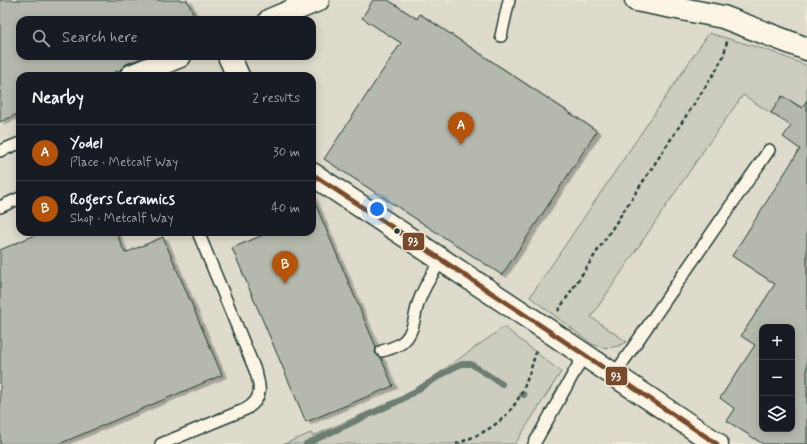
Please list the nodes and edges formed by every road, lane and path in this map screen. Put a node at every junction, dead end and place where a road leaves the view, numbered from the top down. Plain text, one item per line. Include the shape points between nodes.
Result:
1 (318, 0) edge
2 (509, 0) edge
3 (636, 0) edge
4 (725, 8) edge
5 (280, 16) edge
6 (501, 36) dead end
7 (807, 49) edge
8 (170, 60) edge
9 (231, 60) edge
10 (141, 72) edge
11 (236, 72) edge
12 (16, 145) edge
13 (769, 150) dead end
14 (0, 152) edge
15 (316, 177) edge
16 (16, 200) edge
17 (0, 206) edge
18 (200, 236) edge
19 (441, 260) junction
20 (546, 329) junction
21 (382, 351) dead end
22 (584, 355) junction
23 (614, 375) junction
24 (161, 444) edge
25 (456, 444) edge
26 (534, 444) edge
27 (716, 444) edge

1 - 5 street
2 - 6 lane
3 - 4 street
4 - 7 street
4 - 20 path via 727,47 715,72
8 - 10 street
9 - 11 street
12 - 14 lane
13 - 23 lane
15 - 19 street
16 - 17 lane
18 - 24 lane via 255,370 260,392 254,404 246,409
19 - 20 street
19 - 21 lane via 419,300 409,335 398,345
20 - 22 street
20 - 25 path via 537,346 524,388 511,410 487,430
22 - 23 street
22 - 26 lane
23 - 27 street

